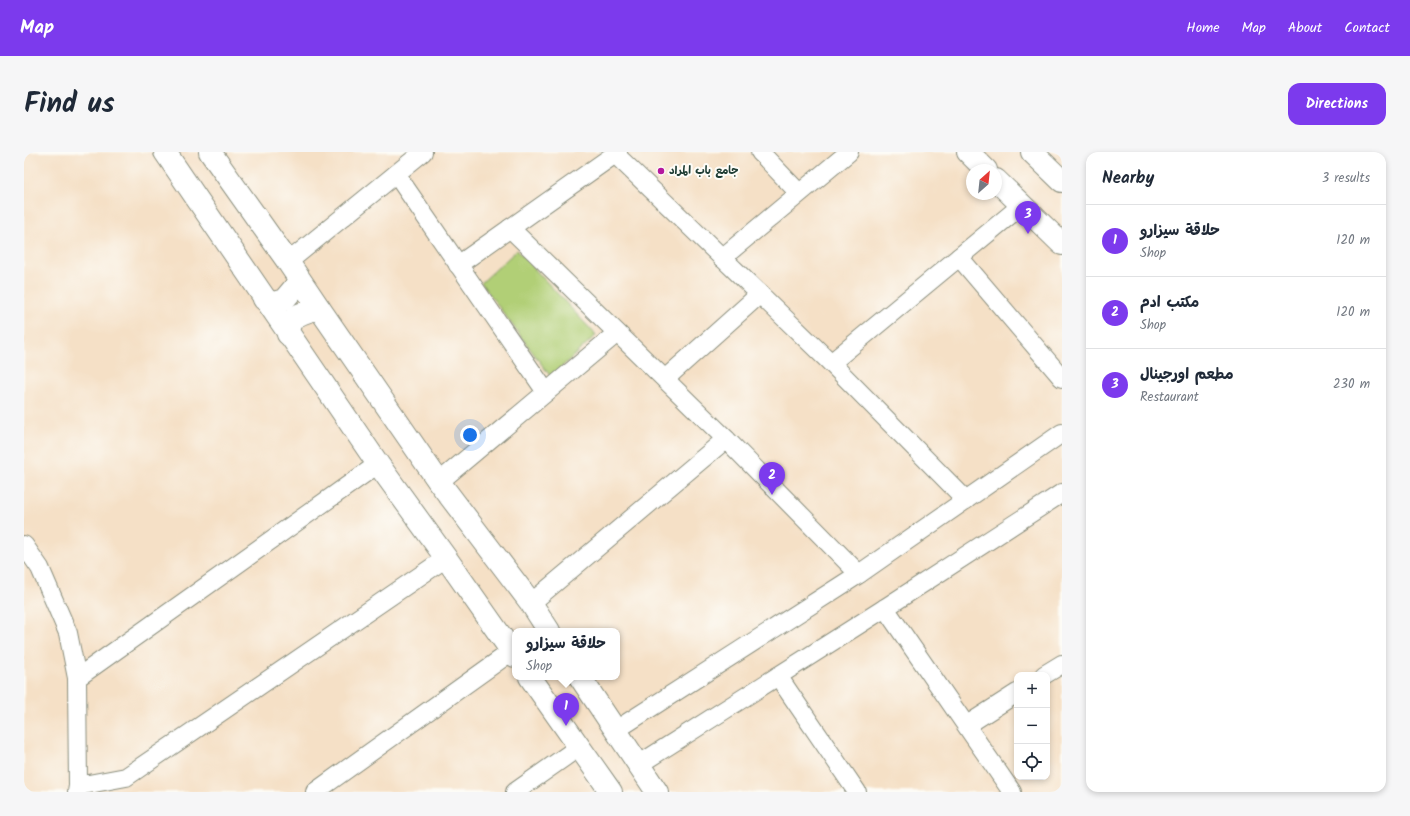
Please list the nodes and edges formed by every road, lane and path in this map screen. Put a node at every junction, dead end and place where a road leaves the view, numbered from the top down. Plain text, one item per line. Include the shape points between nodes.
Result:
1 (165, 152) edge
2 (210, 152) edge
3 (423, 152) edge
4 (760, 152) edge
5 (849, 152) edge
6 (968, 152) edge
7 (1032, 152) edge
8 (616, 153) edge
9 (980, 164) edge
10 (396, 174) junction
11 (1062, 181) edge
12 (1002, 186) edge
13 (799, 192) junction
14 (1022, 205) junction
15 (510, 228) junction
16 (1062, 244) edge
17 (959, 257) junction
18 (722, 258) junction
19 (288, 262) junction
20 (458, 265) junction
21 (300, 281) junction
22 (760, 294) junction
23 (264, 299) junction
24 (319, 308) junction
25 (617, 332) junction
26 (288, 334) junction
27 (831, 363) junction
28 (1062, 378) edge
29 (665, 379) junction
30 (546, 392) junction
31 (1062, 433) edge
32 (726, 439) junction
33 (378, 464) junction
34 (439, 482) junction
35 (1062, 493) edge
36 (966, 500) junction
37 (24, 545) edge
38 (446, 558) junction
39 (858, 574) junction
40 (531, 603) junction
41 (885, 608) junction
42 (547, 628) edge
43 (512, 652) edge
44 (512, 654) edge
45 (1062, 664) edge
46 (1049, 672) edge
47 (778, 676) junction
48 (77, 678) junction
49 (532, 680) edge
50 (582, 680) edge
51 (1014, 695) edge
52 (966, 725) junction
53 (616, 730) junction
54 (579, 747) junction
55 (638, 765) junction
56 (78, 789) edge
57 (315, 792) edge
58 (515, 792) edge
59 (611, 792) edge
60 (657, 792) edge
61 (857, 792) edge
62 (1012, 792) edge

1 - 23 street
2 - 19 street
3 - 10 street
4 - 13 street
5 - 13 street
6 - 9 street
7 - 11 street
8 - 15 street
8 - 18 street
10 - 19 street
10 - 20 street
12 - 14 street
13 - 18 street
14 - 16 street
14 - 17 street
15 - 20 street
15 - 25 street
17 - 27 street
17 - 28 street
18 - 22 street
19 - 21 street
20 - 30 street
21 - 23 street via 280,302 273,303
21 - 24 street
22 - 27 street
22 - 29 street
23 - 26 street
24 - 26 street via 294,318 288,326
24 - 34 street
25 - 29 street
25 - 30 street
26 - 33 street
27 - 36 street
29 - 32 street
30 - 34 street
31 - 36 street
32 - 39 street
32 - 40 street
33 - 38 street
33 - 48 street
34 - 40 street
35 - 41 street
36 - 39 street
37 - 48 street via 40,568 68,633
38 - 43 street
38 - 56 street via 126,778
39 - 53 street
40 - 42 street
41 - 47 street
41 - 52 street
44 - 57 street
45 - 46 street
47 - 55 street
47 - 61 street
48 - 56 street
49 - 54 street
50 - 53 street
51 - 52 street
52 - 62 street
53 - 55 street
54 - 58 street
54 - 59 street
55 - 60 street

